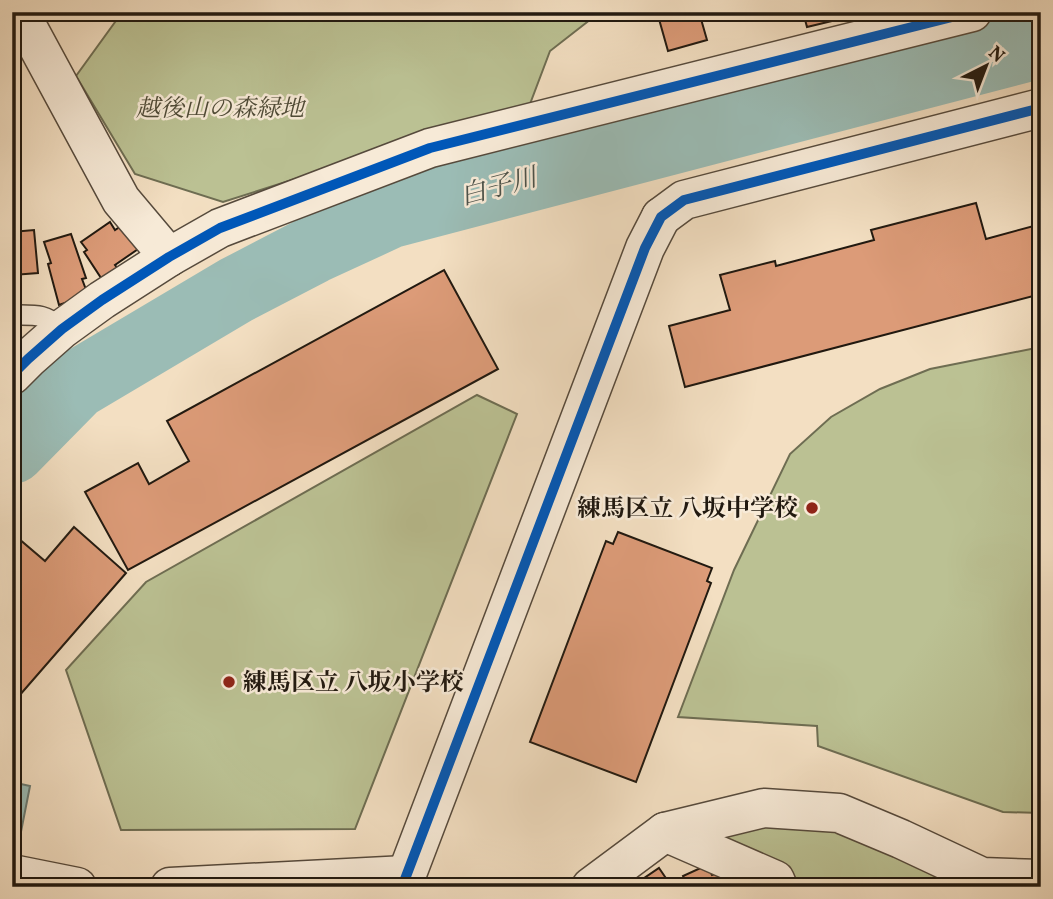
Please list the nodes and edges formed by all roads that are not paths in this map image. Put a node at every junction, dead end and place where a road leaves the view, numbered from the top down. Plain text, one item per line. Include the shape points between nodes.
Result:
1 (24, 12) edge
2 (972, 12) edge
3 (1041, 108) edge
4 (169, 257) junction
5 (12, 316) edge
6 (62, 329) junction
7 (12, 375) edge
8 (665, 832) junction
9 (12, 874) edge
10 (1041, 879) edge
11 (404, 881) edge
12 (77, 887) edge
13 (170, 887) edge
14 (591, 887) edge
15 (778, 887) edge

1 - 4 street via 28,28 121,200
2 - 4 street via 430,148 220,228
3 - 11 street via 684,200 661,217 645,248
4 - 6 street
5 - 6 lane via 39,315
6 - 7 street
8 - 10 street via 764,808 839,813 982,877
8 - 14 street
8 - 15 street via 775,880
9 - 12 street
11 - 13 street

